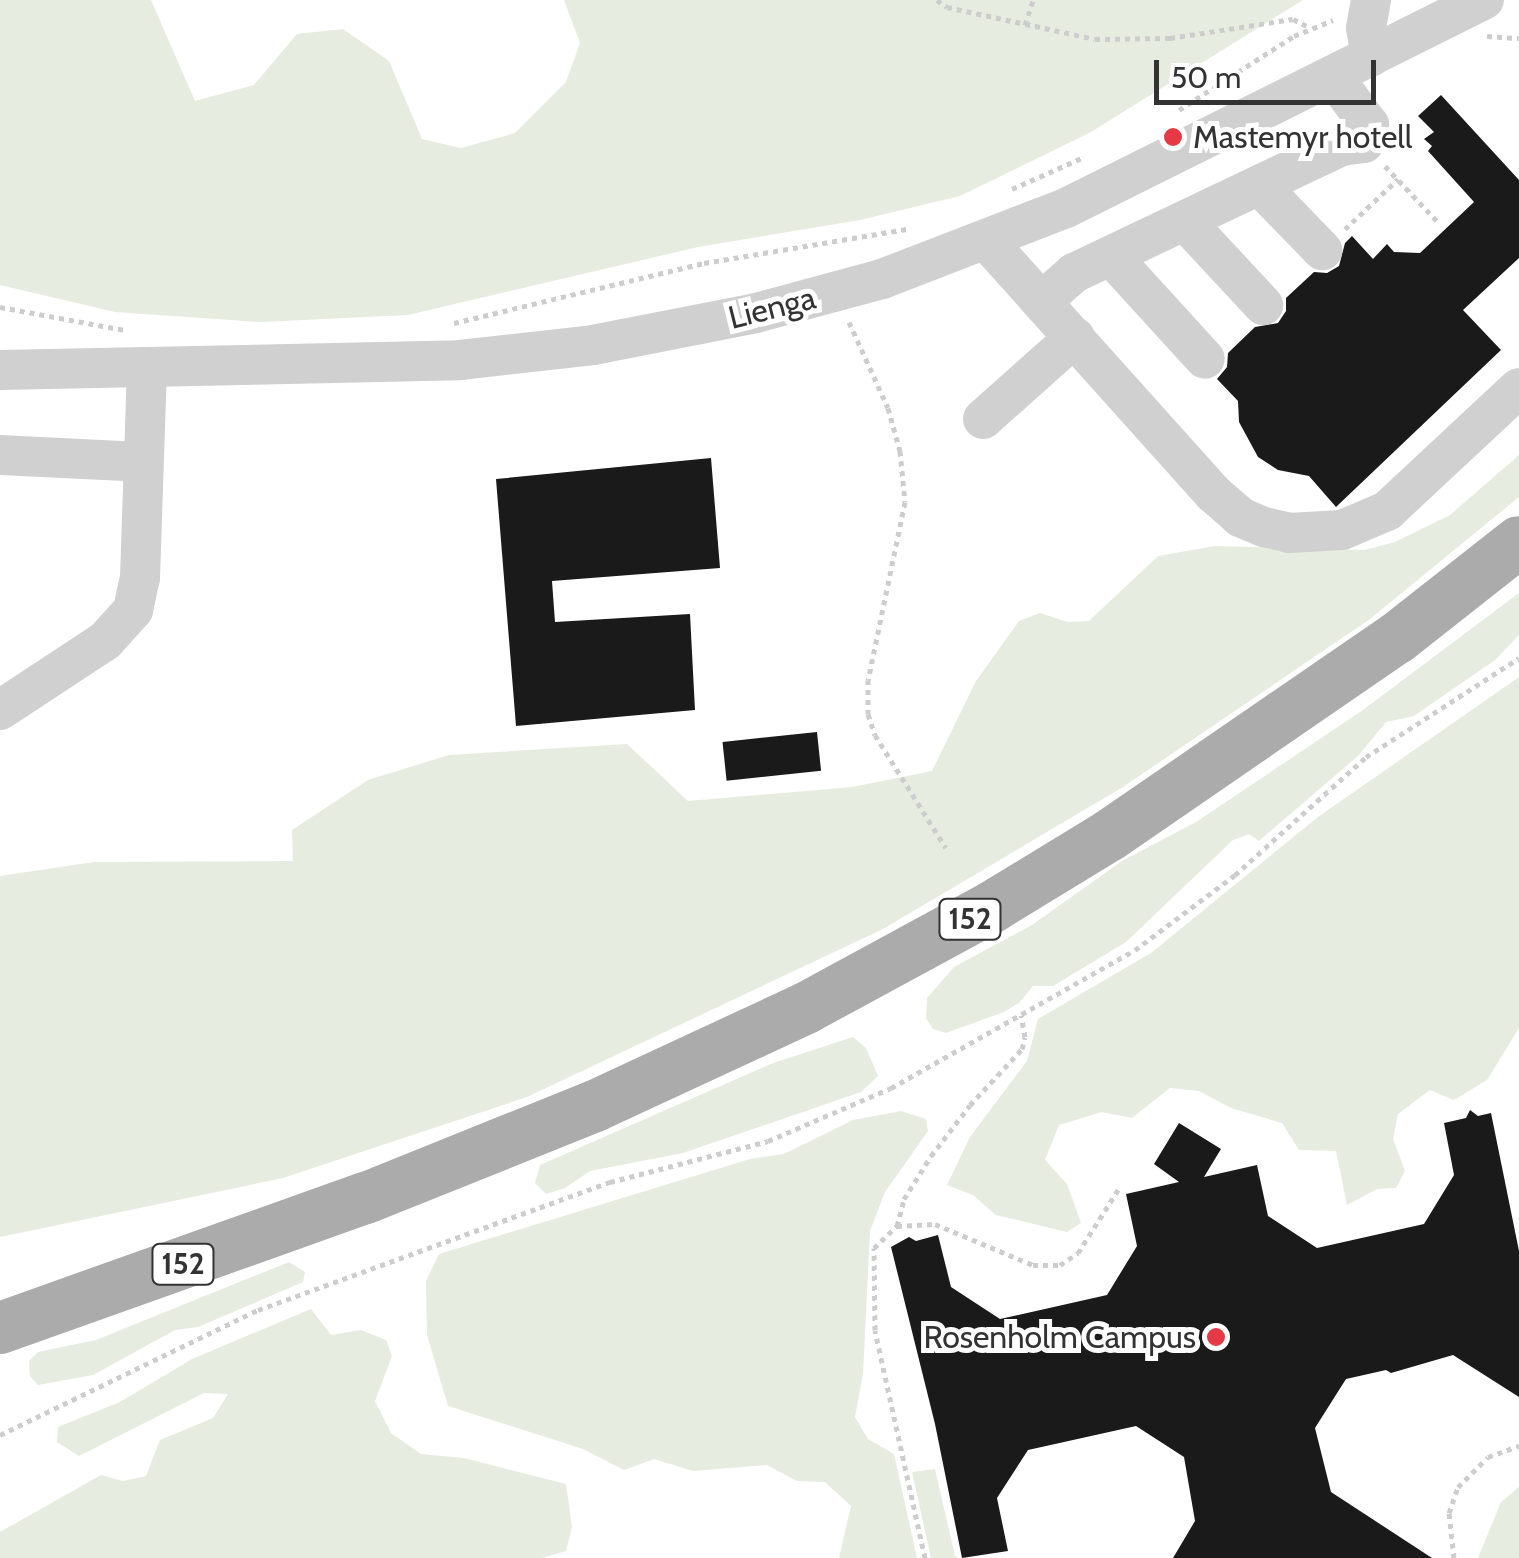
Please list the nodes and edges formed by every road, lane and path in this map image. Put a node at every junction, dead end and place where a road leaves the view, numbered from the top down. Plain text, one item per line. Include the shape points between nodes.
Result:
1 (936, 0) edge
2 (1033, 0) edge
3 (1357, 8) edge
4 (1481, 16) edge
5 (1025, 25) junction
6 (1310, 28) junction
7 (1519, 38) edge
8 (1372, 57) junction
9 (1316, 84) junction
10 (1174, 113) dead end
11 (1353, 144) junction
12 (1100, 150) dead end
13 (1260, 185) junction
14 (994, 196) dead end
15 (1185, 221) junction
16 (1438, 222) dead end
17 (913, 228) dead end
18 (986, 240) junction
19 (1322, 250) dead end
20 (1111, 256) junction
21 (834, 293) junction
22 (1042, 301) junction
23 (1263, 305) dead end
24 (0, 306) edge
25 (437, 327) dead end
26 (130, 331) dead end
27 (1075, 337) junction
28 (1204, 359) dead end
29 (147, 368) junction
30 (0, 370) edge
31 (1519, 388) edge
32 (983, 418) dead end
33 (0, 455) edge
34 (140, 462) junction
35 (1519, 542) edge
36 (1519, 658) edge
37 (0, 710) edge
38 (946, 848) dead end
39 (1020, 1015) junction
40 (1118, 1190) dead end
41 (896, 1226) junction
42 (0, 1328) edge
43 (0, 1435) edge
44 (1519, 1446) edge
45 (925, 1558) edge
46 (1454, 1558) edge

1 - 5 path
2 - 5 path
3 - 6 path
3 - 8 street
4 - 7 path
4 - 8 street, Lienga
5 - 6 path via 1094,39 1170,38 1293,19
6 - 10 path
8 - 9 street, Lienga
9 - 11 street via 1369,125
9 - 18 street, Lienga via 1112,186
11 - 13 street
11 - 16 path
12 - 14 path
13 - 15 street
13 - 19 street
15 - 20 street
15 - 23 street
17 - 25 path via 704,264
18 - 21 street, Lienga
18 - 22 street
20 - 22 street via 1074,273
20 - 28 street
21 - 29 street, Lienga via 703,326 528,354
21 - 38 path via 888,408 905,502 868,680 868,714
22 - 27 street
24 - 26 path
27 - 31 street via 1214,494 1240,517 1289,532 1342,530 1387,512
27 - 32 street
29 - 30 street, Lienga
29 - 34 street
33 - 34 street
34 - 37 street via 140,578 133,610 104,642
35 - 42 main road, 152 via 1397,638 1110,835 806,1008 644,1084 366,1198
36 - 39 path via 1358,764 1235,875 1135,950
39 - 41 path via 1022,1050 932,1156 904,1198
39 - 43 path via 816,1123 610,1182 362,1270 235,1320
40 - 41 path via 1078,1253 1050,1267 948,1228
41 - 45 path via 874,1248 871,1302
44 - 46 path via 1488,1457 1458,1487 1449,1514

